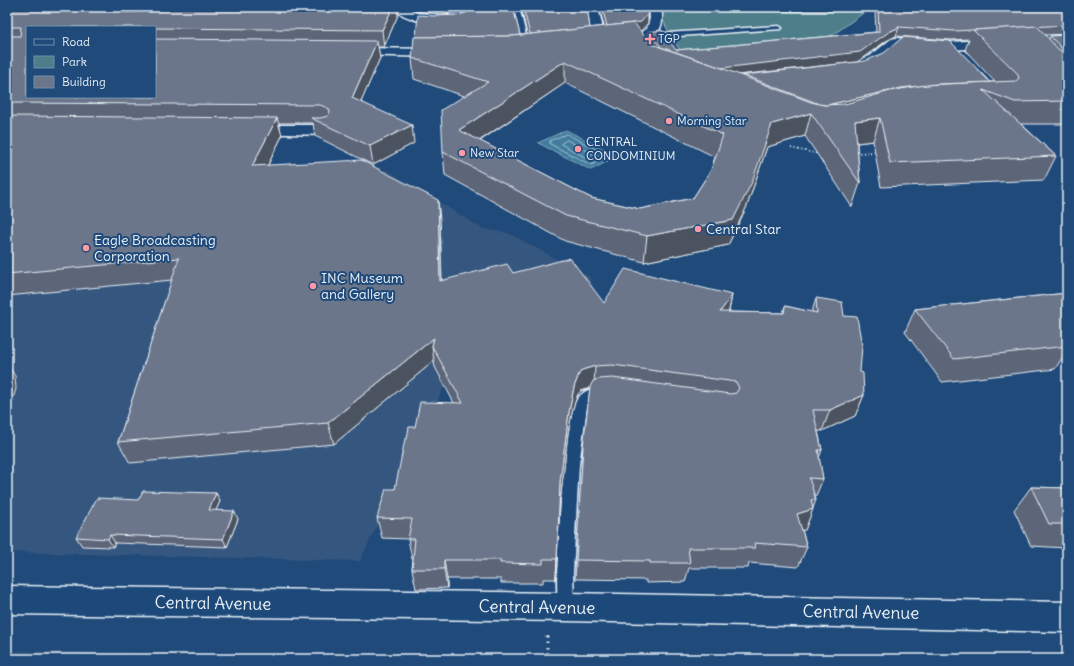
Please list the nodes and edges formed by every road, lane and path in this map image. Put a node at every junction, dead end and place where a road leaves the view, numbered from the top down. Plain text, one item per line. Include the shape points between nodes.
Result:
1 (398, 7) edge
2 (516, 7) edge
3 (592, 7) edge
4 (655, 7) edge
5 (462, 18) edge
6 (779, 28) dead end
7 (640, 37) junction
8 (1010, 42) edge
9 (951, 46) junction
10 (543, 48) edge
11 (528, 49) junction
12 (513, 51) edge
13 (337, 52) edge
14 (646, 52) edge
15 (456, 53) edge
16 (961, 56) edge
17 (839, 70) edge
18 (238, 130) edge
19 (324, 130) edge
20 (791, 148) dead end
21 (878, 152) dead end
22 (822, 154) dead end
23 (856, 154) edge
24 (618, 394) edge
25 (7, 600) edge
26 (566, 607) junction
27 (1067, 617) edge
28 (547, 654) dead end
29 (547, 659) edge

1 - 5 street via 406,13 430,20
2 - 11 lane
3 - 7 street via 593,43
4 - 7 street via 656,21 650,33
6 - 7 lane
7 - 14 street
8 - 9 street
9 - 16 street
9 - 17 street via 896,42 862,66
10 - 11 street
11 - 12 street
13 - 15 street
18 - 19 street
20 - 22 path
21 - 23 path
24 - 26 lane via 590,394 584,398 580,407 572,465 565,572
25 - 26 street, Central Avenue
26 - 27 street, Central Avenue
28 - 29 path

